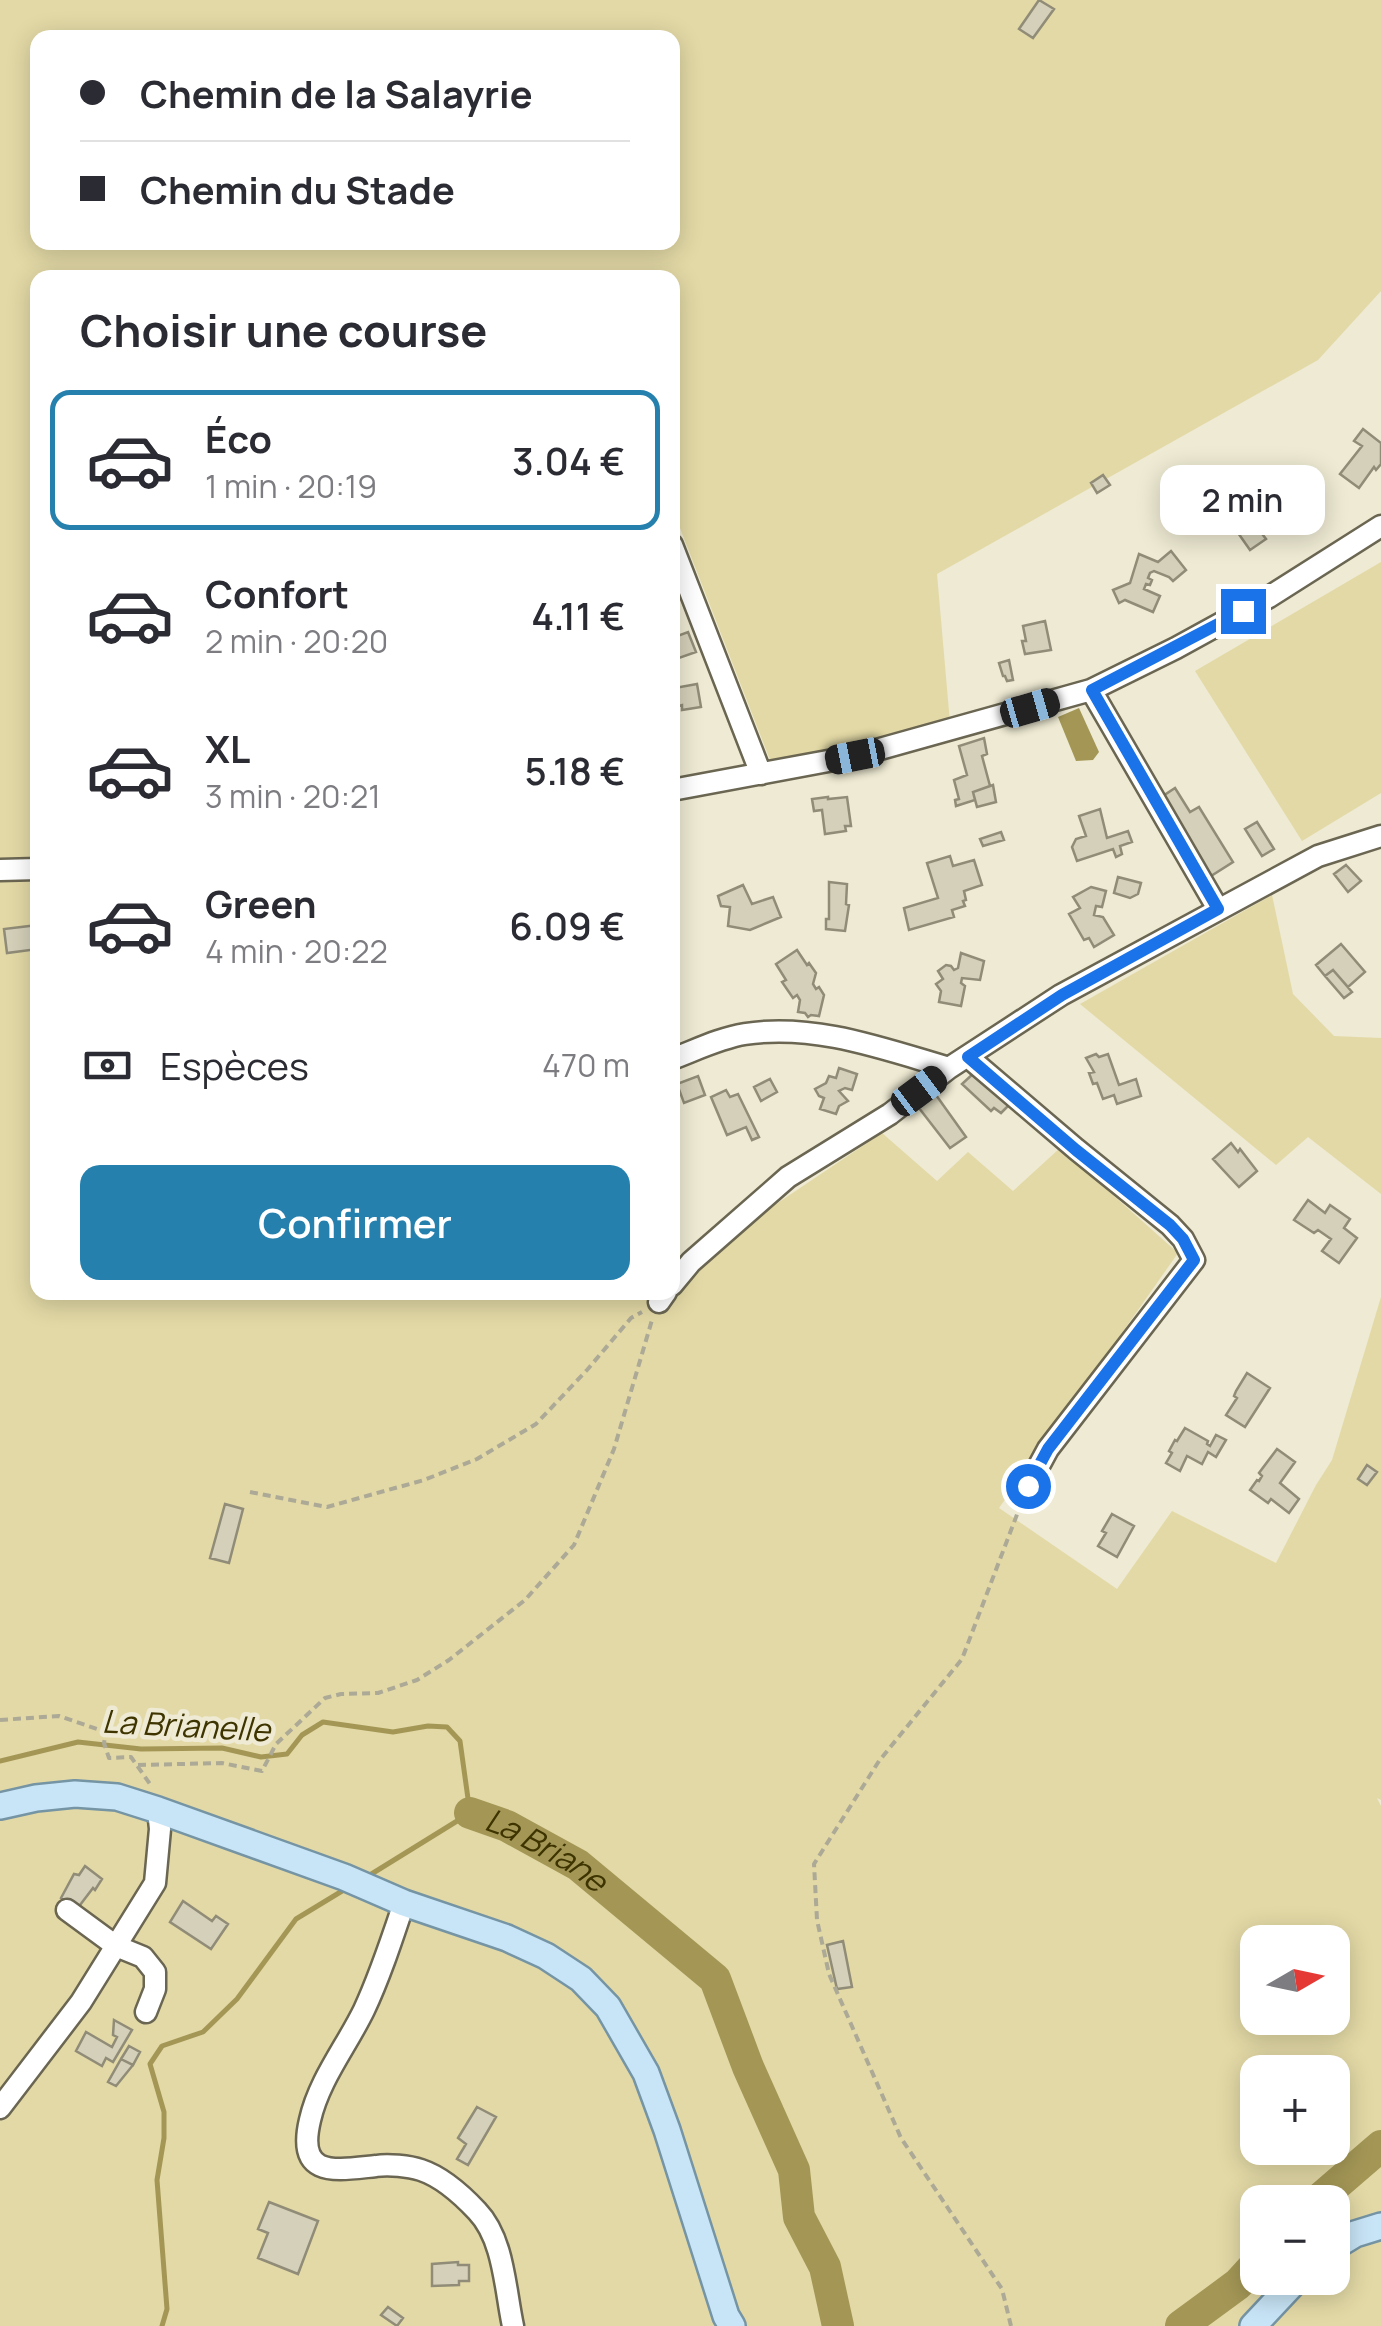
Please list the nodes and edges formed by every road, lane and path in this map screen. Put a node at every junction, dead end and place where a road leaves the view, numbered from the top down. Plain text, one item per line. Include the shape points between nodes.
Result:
1 (1381, 526) edge
2 (680, 566) edge
3 (1092, 690) junction
4 (761, 774) junction
5 (680, 789) edge
6 (1381, 836) edge
7 (30, 869) edge
8 (0, 870) edge
9 (1218, 909) junction
10 (680, 1056) edge
11 (958, 1062) junction
12 (680, 1275) edge
13 (658, 1300) edge
14 (662, 1300) edge
15 (1028, 1486) joint
16 (250, 1492) dead end
17 (0, 1720) edge
18 (0, 1806) edge
19 (158, 1810) junction
20 (392, 1898) junction
21 (67, 1910) dead end
22 (116, 1946) junction
23 (146, 2012) dead end
24 (0, 2108) edge
25 (1381, 2226) edge
26 (1350, 2237) edge
27 (1282, 2295) edge
28 (512, 2326) edge
29 (732, 2326) edge
30 (1011, 2326) edge
31 (1253, 2326) edge

1 - 3 street via 1268,597
2 - 4 street
3 - 4 street via 855,756
3 - 9 street
4 - 5 street
6 - 9 street via 1318,856
7 - 8 street
9 - 11 street
10 - 11 street via 741,1034 768,1032 830,1036
11 - 12 street via 890,1114 780,1176
11 - 15 street via 1170,1225 1194,1260 1048,1449
13 - 16 path via 630,1318 536,1424 478,1459 327,1507
14 - 17 path via 614,1449 574,1545 525,1600 449,1660 378,1693 325,1698 276,1744 262,1771 222,1763 138,1765 132,1757 109,1758 106,1732 59,1716
15 - 30 path via 962,1659 879,1761 814,1864 828,1974 901,2138 1002,2289
18 - 19 main road via 75,1794 117,1797
19 - 20 main road
19 - 22 street via 155,1883
20 - 28 street via 363,2012 322,2084 308,2146 324,2169 420,2170 480,2213 496,2244
20 - 29 main road via 546,1956 608,2006 646,2073
21 - 22 street
22 - 23 street via 143,1957 155,1972
22 - 24 street
25 - 26 main road
27 - 31 main road

